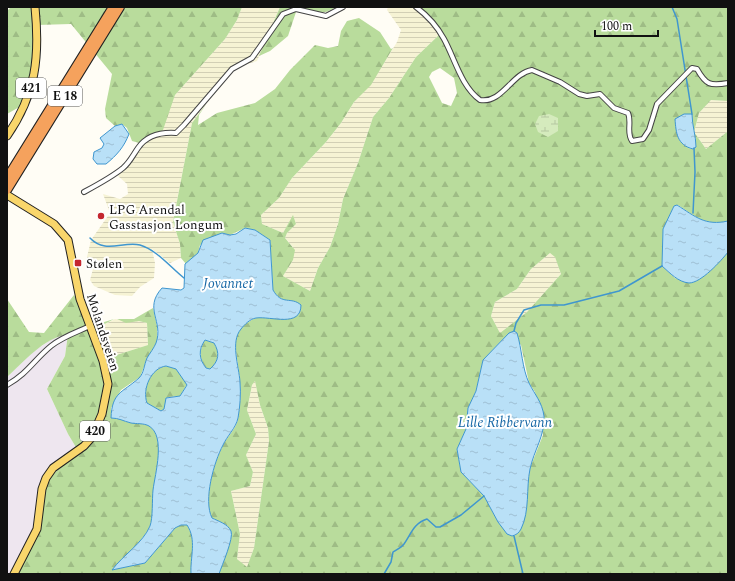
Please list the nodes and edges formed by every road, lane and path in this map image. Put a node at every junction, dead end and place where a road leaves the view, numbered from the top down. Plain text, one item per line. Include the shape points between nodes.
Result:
1 (34, 7) edge
2 (113, 7) edge
3 (120, 7) edge
4 (343, 7) edge
5 (416, 7) edge
6 (728, 83) edge
7 (7, 136) edge
8 (8, 184) edge
9 (84, 192) dead end
10 (7, 196) edge
11 (90, 326) junction
12 (7, 385) edge
13 (14, 574) edge

1 - 7 main road, 421 via 37,52 33,80 24,107
2 - 8 highway, E 18
3 - 8 highway, E 18
4 - 9 street via 326,16 296,9 283,14 252,58 232,69 176,133 162,132 152,136 138,146 129,162 122,168
5 - 6 street via 435,24 469,88 480,100 492,99 526,71 540,72 579,94 600,94 614,108 628,113 632,141 643,139 649,130 656,104 692,68 697,69 709,84
10 - 11 main road, Molandsveien / 420 via 54,224 66,236 71,249 76,283
11 - 12 street via 57,342 43,353 31,368
11 - 13 main road, Molandsveien / 420 via 107,378 102,414 88,442 53,468 46,478 42,489 37,529

